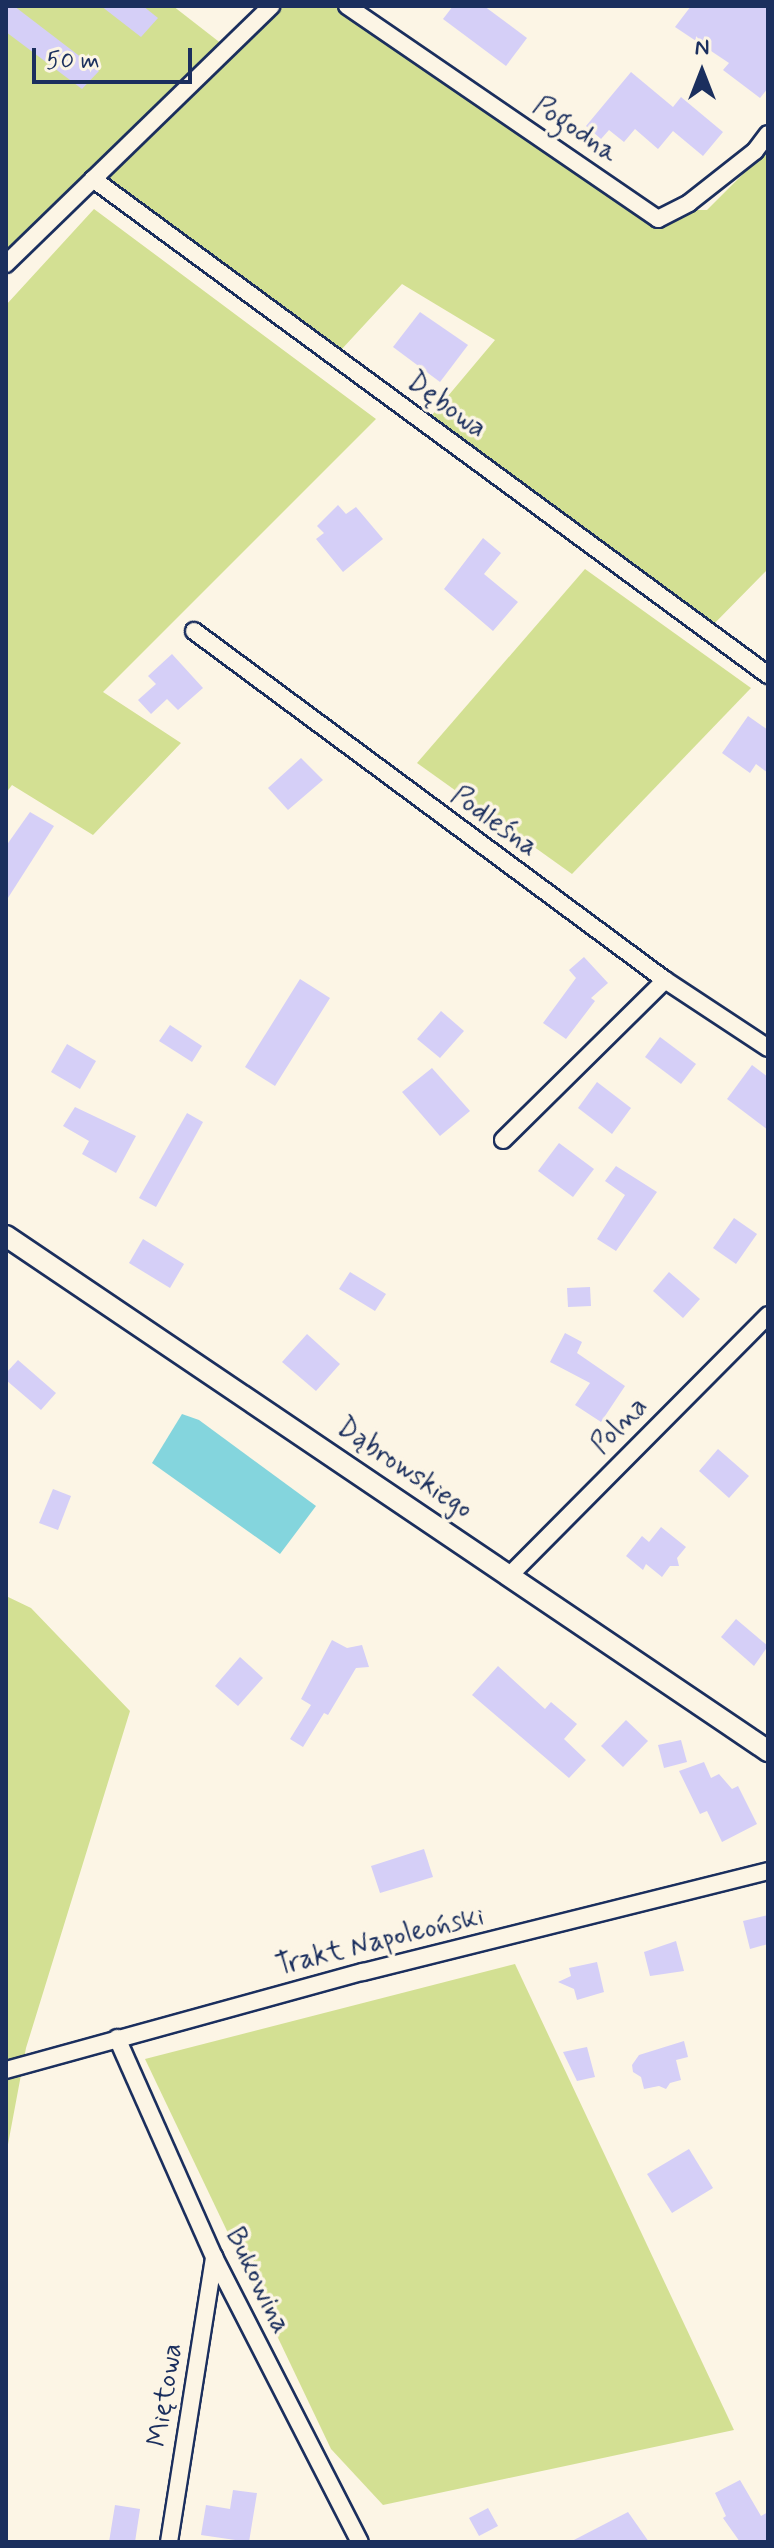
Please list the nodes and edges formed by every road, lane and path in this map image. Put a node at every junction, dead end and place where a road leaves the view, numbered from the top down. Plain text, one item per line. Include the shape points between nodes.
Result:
1 (271, 6) edge
2 (347, 6) edge
3 (768, 134) edge
4 (93, 179) junction
5 (6, 264) edge
6 (194, 631) dead end
7 (768, 675) edge
8 (665, 980) junction
9 (768, 1048) edge
10 (503, 1140) dead end
11 (6, 1236) edge
12 (768, 1315) edge
13 (510, 1575) junction
14 (768, 1751) edge
15 (768, 1871) edge
16 (117, 2038) junction
17 (6, 2070) edge
18 (214, 2257) junction
19 (169, 2542) edge
20 (360, 2542) edge

1 - 4 street
2 - 3 street, Pogodna via 658,219 689,203 755,151
4 - 5 street
4 - 7 street, Dębowa
6 - 8 street, Podleśna
8 - 9 street, Podleśna
8 - 10 street
11 - 13 street, Dąbrowskiego
12 - 13 street, Polna
13 - 14 street, Dąbrowskiego
15 - 16 street, Trakt Napoleoński
16 - 17 street, Trakt Napoleoński
16 - 18 street, Bukowina
18 - 19 street, Miętowa
18 - 20 street, Bukowina

